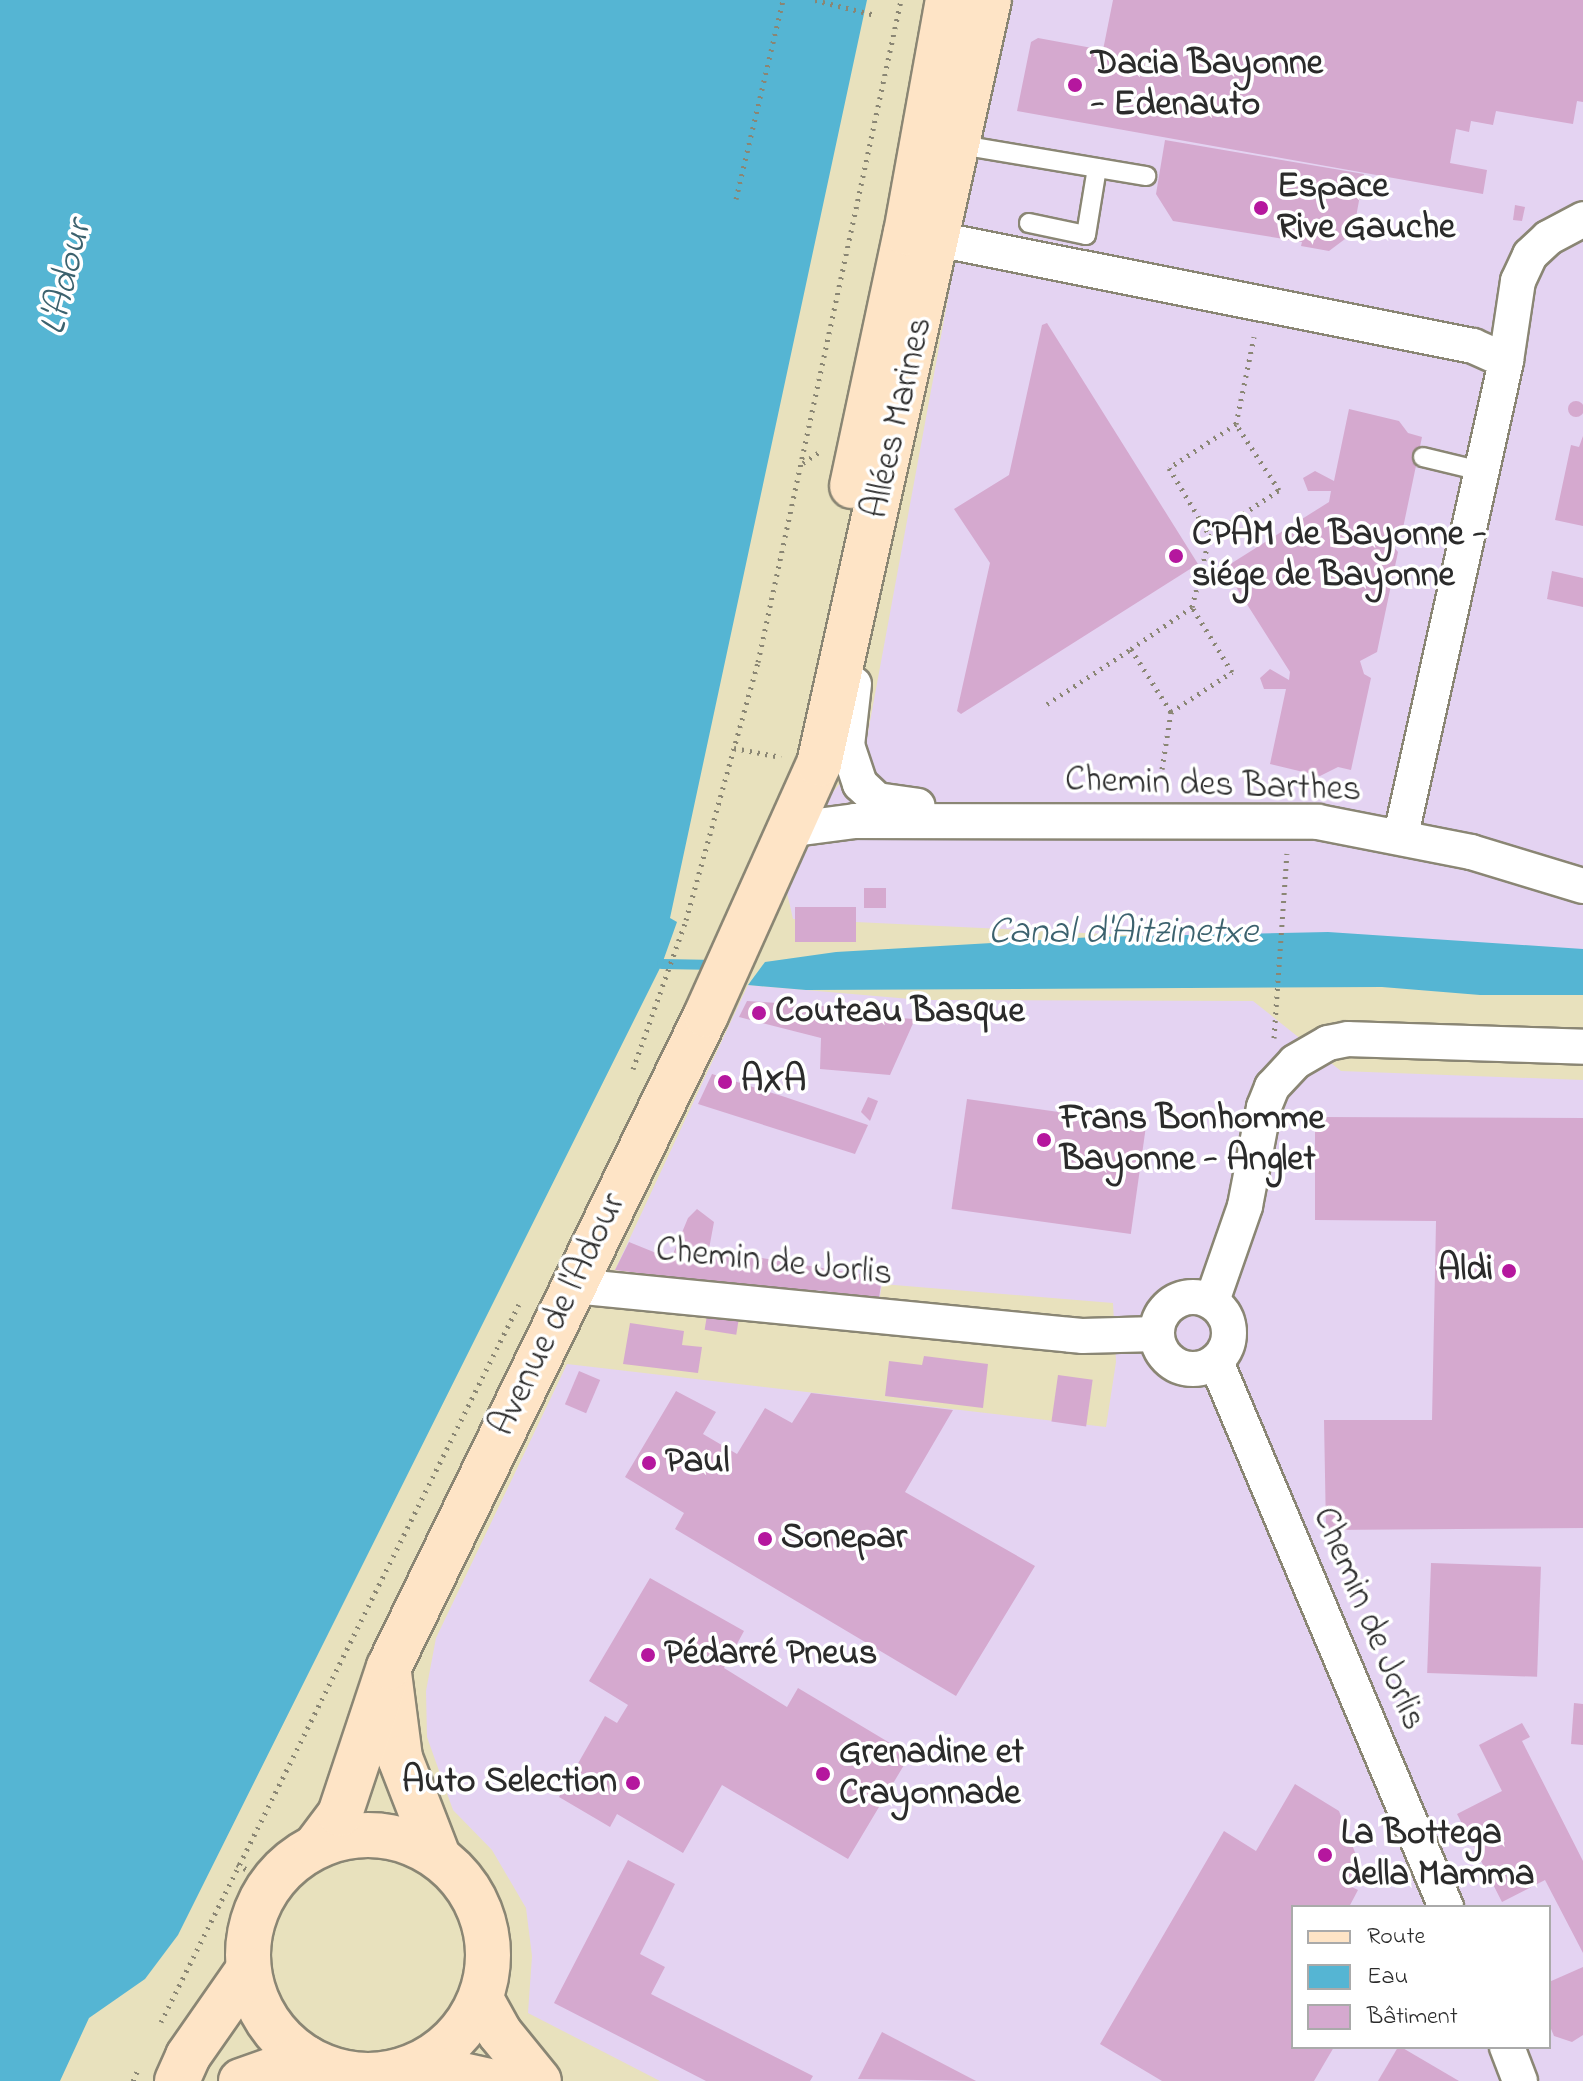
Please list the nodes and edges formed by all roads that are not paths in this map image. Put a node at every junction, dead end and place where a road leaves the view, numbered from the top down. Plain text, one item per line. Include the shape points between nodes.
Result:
1 (948, 0) edge
2 (989, 0) edge
3 (941, 142) junction
4 (1097, 168) junction
5 (1146, 176) dead end
6 (1583, 219) edge
7 (1029, 223) dead end
8 (923, 236) junction
9 (1506, 361) junction
10 (1423, 457) dead end
11 (1481, 471) junction
12 (868, 552) junction
13 (1025, 820) junction
14 (787, 830) junction
15 (1401, 835) junction
16 (1583, 886) edge
17 (734, 952) joint
18 (1583, 1047) edge
19 (574, 1286) junction
20 (1212, 1301) junction
21 (1157, 1334) junction
22 (1216, 1362) junction
23 (389, 1667) junction
24 (316, 1846) junction
25 (438, 1856) junction
26 (1445, 1905) edge
27 (248, 1970) junction
28 (481, 1999) junction
29 (1508, 2049) edge
30 (306, 2058) junction
31 (417, 2065) junction
32 (161, 2068) edge
33 (241, 2081) edge
34 (489, 2081) edge
35 (539, 2081) edge
36 (1520, 2081) edge

1 - 3 main road, Allées Marines
2 - 3 main road, Allées Marines
3 - 4 lane
3 - 8 main road, Allées Marines
4 - 5 lane
4 - 7 lane via 1086,235
6 - 9 street via 1530,255 1518,281
8 - 9 street via 1473,346
8 - 12 main road, Allées Marines
8 - 14 main road, Allées Marines via 791,758
9 - 11 street
10 - 11 lane
11 - 15 street
12 - 13 street, Chemin des Barthes via 847,745 860,784 877,800
12 - 14 main road, Allées Marines via 819,764
13 - 14 street, Chemin des Barthes via 832,822
13 - 15 street, Chemin des Barthes via 1288,821
14 - 17 main road, Allées Marines
15 - 16 street, Chemin des Barthes
17 - 19 main road, Avenue de l'Adour
18 - 20 street via 1348,1039 1302,1057 1277,1080 1264,1107 1245,1206
19 - 21 street, Chemin de Jorlis via 1082,1336
19 - 23 main road, Avenue de l'Adour
20 - 21 street via 1174,1301 1158,1321
20 - 22 street via 1229,1323 1230,1337
21 - 22 street via 1171,1362 1186,1369
22 - 26 street, Chemin de Jorlis
23 - 24 main road, Avenue de l'Adour via 340,1814
23 - 25 main road via 400,1758
24 - 25 main road via 347,1836 379,1834 410,1841
24 - 27 main road via 254,1874
25 - 28 main road via 461,1878 483,1920 488,1967
27 - 30 main road via 267,2021
27 - 32 main road via 188,2056
28 - 31 main road via 466,2026 444,2049
28 - 35 main road via 499,2032
29 - 36 street
30 - 31 main road via 361,2075
30 - 33 main road
31 - 34 main road

